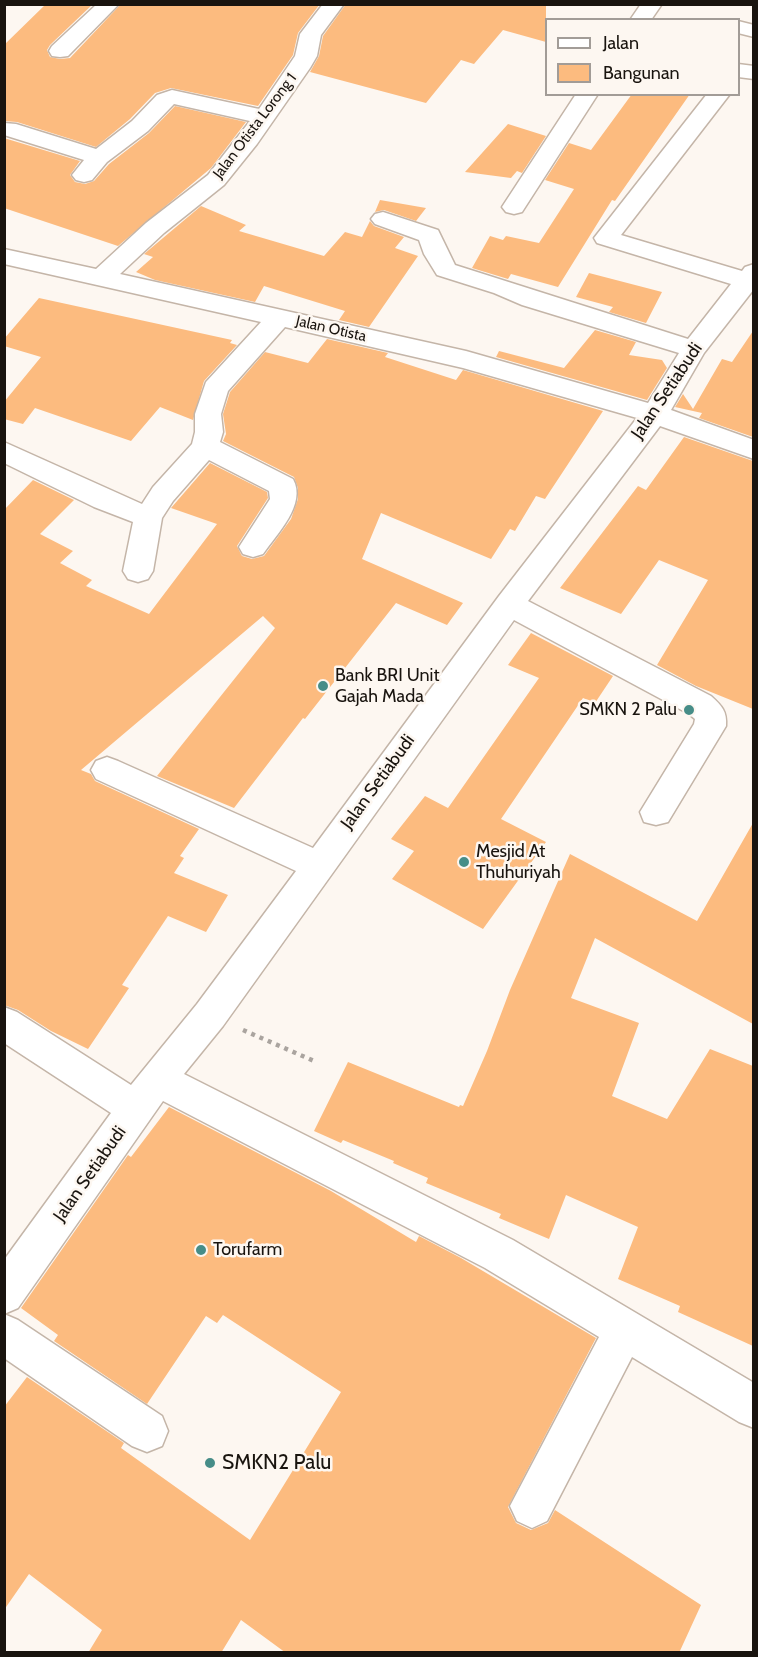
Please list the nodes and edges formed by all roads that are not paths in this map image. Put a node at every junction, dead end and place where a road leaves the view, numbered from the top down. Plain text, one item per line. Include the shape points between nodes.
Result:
1 (109, 4) edge
2 (334, 4) edge
3 (652, 4) edge
4 (642, 18) edge
5 (60, 51) dead end
6 (586, 96) edge
7 (717, 96) edge
8 (263, 117) junction
9 (8, 129) dead end
10 (99, 157) junction
11 (84, 175) dead end
12 (514, 207) dead end
13 (383, 219) dead end
14 (4, 256) edge
15 (750, 276) edge
16 (100, 279) junction
17 (280, 317) junction
18 (694, 349) junction
19 (655, 414) junction
20 (205, 446) junction
21 (753, 450) edge
22 (4, 451) edge
23 (148, 517) junction
24 (253, 547) dead end
25 (138, 571) dead end
26 (509, 604) junction
27 (107, 770) dead end
28 (656, 812) dead end
29 (317, 865) junction
30 (4, 1023) edge
31 (147, 1094) junction
32 (4, 1294) edge
33 (624, 1330) junction
34 (4, 1334) edge
35 (753, 1407) edge
36 (147, 1431) dead end
37 (532, 1506) dead end

1 - 5 street
2 - 8 street, Jalan Otista Lorong 1 via 311,34 306,56
3 - 4 street
6 - 12 street
7 - 15 street via 606,238
8 - 10 street via 172,97
8 - 16 street, Jalan Otista Lorong 1 via 216,180 155,228
9 - 10 street
10 - 11 street
13 - 18 street via 429,235 446,270
14 - 16 street, Jalan Otista
15 - 18 street, Jalan Setiabudi
16 - 17 street, Jalan Otista
17 - 19 street, Jalan Otista via 466,360
17 - 20 street via 215,388
18 - 19 street, Jalan Setiabudi
19 - 21 street, Jalan Otista
19 - 26 street, Jalan Setiabudi
20 - 23 street
20 - 24 street via 283,486 284,500
22 - 23 street
23 - 25 street
26 - 28 street via 700,705 711,715 710,726
26 - 29 street, Jalan Setiabudi
27 - 29 street
29 - 31 street, Jalan Setiabudi via 210,1015
30 - 31 street
31 - 32 street, Jalan Setiabudi
31 - 33 street via 499,1254
33 - 35 street
33 - 37 street
34 - 36 street

